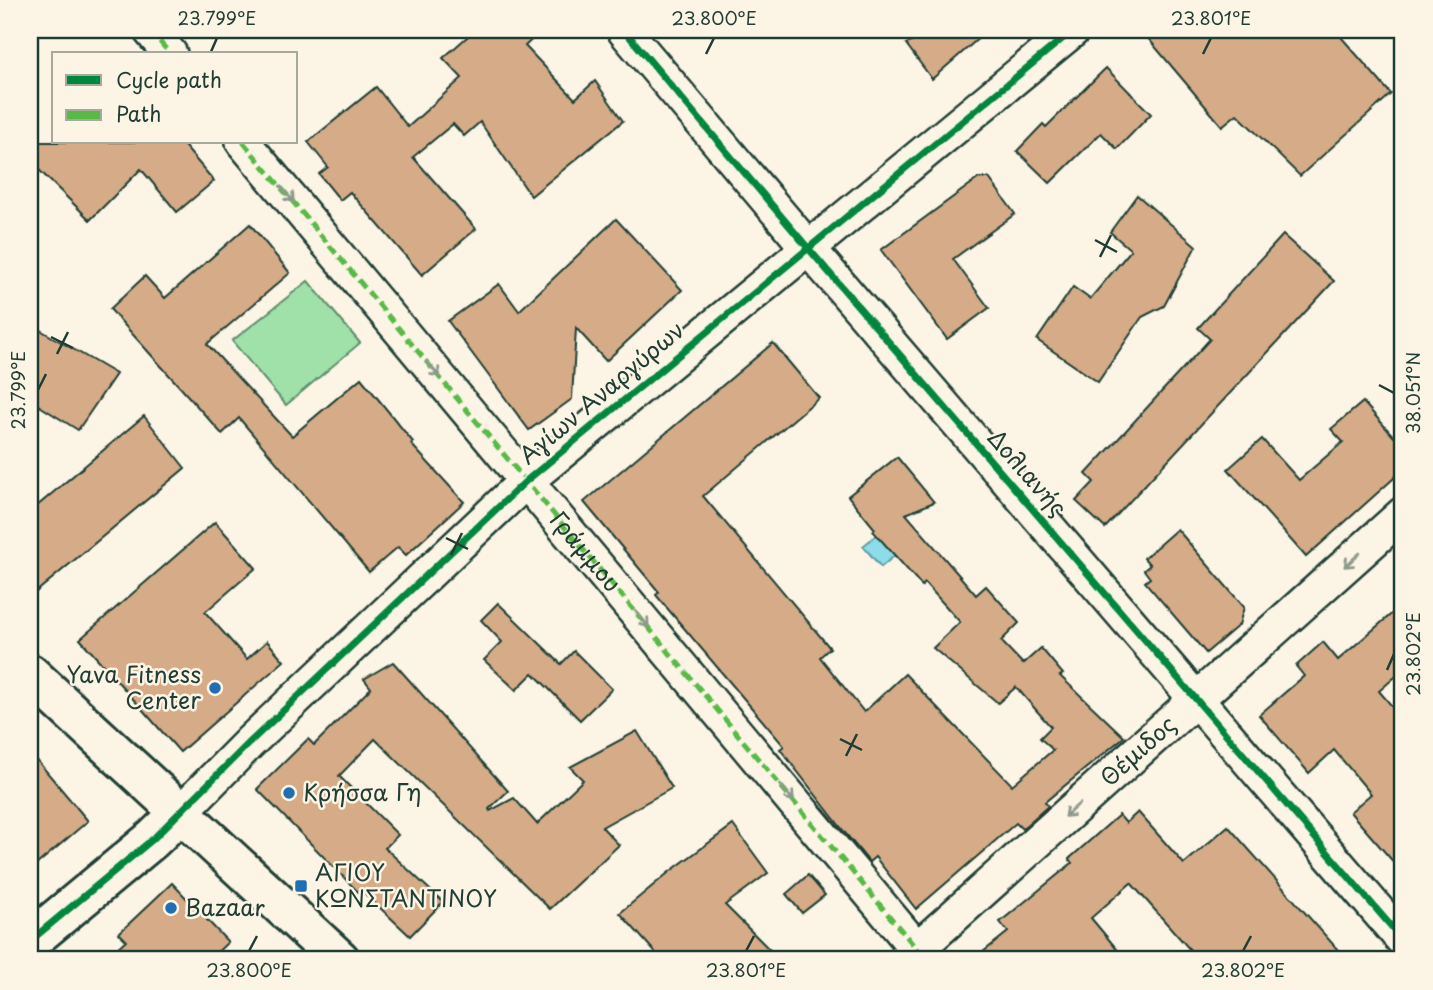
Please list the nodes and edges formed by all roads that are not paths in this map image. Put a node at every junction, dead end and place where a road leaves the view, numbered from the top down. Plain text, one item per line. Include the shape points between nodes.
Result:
1 (150, 30) edge
2 (624, 30) edge
3 (1073, 30) edge
4 (168, 52) edge
5 (245, 144) edge
6 (808, 248) junction
7 (526, 481) junction
8 (1403, 514) edge
9 (30, 674) edge
10 (1196, 699) junction
11 (180, 813) junction
12 (1403, 940) edge
13 (30, 941) edge
14 (916, 957) edge
15 (340, 960) edge

1 - 4 street
2 - 6 street, Δολιανής
3 - 6 street, Αγίων Αναργύρων
5 -> 7 street, Γράμμου
6 - 7 street, Αγίων Αναργύρων
6 - 10 street, Δολιανής
7 - 11 street, Αγίων Αναργύρων
7 -> 14 street, Γράμμου
8 -> 10 street, Θέμιδος
9 - 11 street
10 - 12 street, Δολιανής
10 -> 14 street, Θέμιδος
11 - 13 street
11 - 15 street

